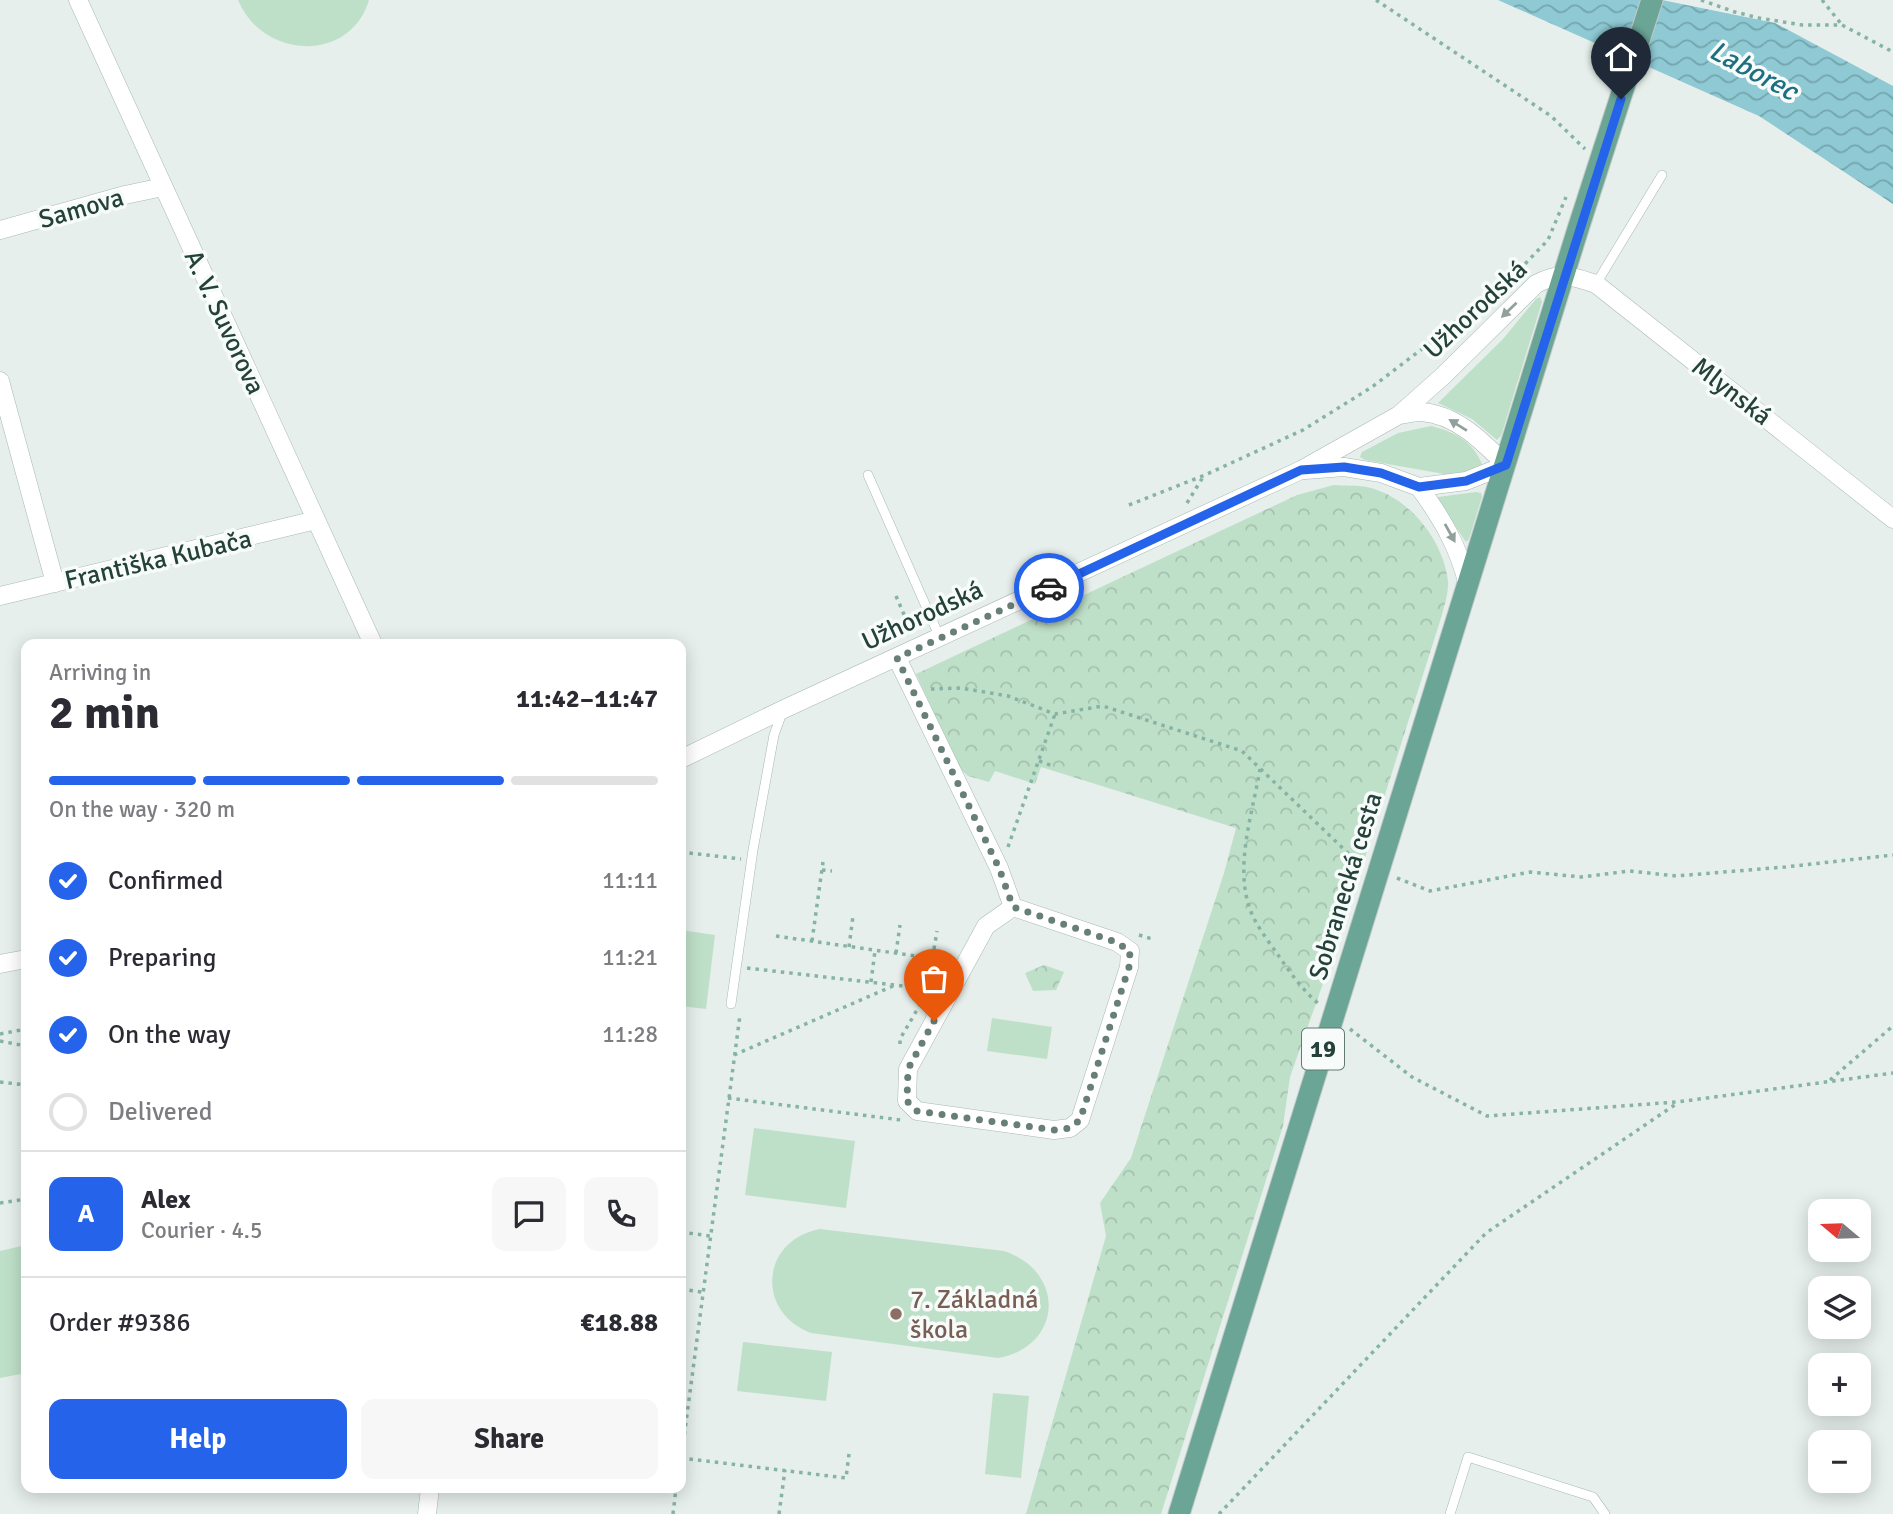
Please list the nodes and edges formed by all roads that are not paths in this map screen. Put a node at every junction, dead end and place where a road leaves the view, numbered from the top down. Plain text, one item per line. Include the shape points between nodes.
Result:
1 (78, 0) edge
2 (1652, 0) edge
3 (1662, 175) dead end
4 (163, 187) junction
5 (0, 230) edge
6 (1565, 274) junction
7 (1596, 284) junction
8 (0, 381) edge
9 (1399, 415) junction
10 (1506, 465) junction
11 (1301, 470) junction
12 (868, 475) dead end
13 (1419, 487) junction
14 (1893, 519) edge
15 (316, 520) junction
16 (55, 583) junction
17 (1468, 585) junction
18 (0, 596) edge
19 (940, 638) junction
20 (371, 639) edge
21 (897, 658) junction
22 (784, 709) junction
23 (686, 757) edge
24 (1013, 907) junction
25 (21, 960) edge
26 (0, 964) edge
27 (731, 1004) dead end
28 (429, 1493) edge
29 (427, 1514) edge
30 (1179, 1514) edge
31 (1450, 1514) edge
32 (1605, 1514) edge

1 - 4 street, A. V. Suvorova
2 - 6 main road, Užhorodská / 19
3 - 7 lane
4 - 5 street, Samova
4 - 15 street, A. V. Suvorova
6 - 7 street, Mlynská
6 -> 9 street, Užhorodská via 1536,284
6 - 10 main road, Sobranecká cesta / 19
7 - 14 street, Mlynská
8 - 16 street
10 -> 9 street, Užhorodská via 1481,439 1446,418 1421,412
9 - 11 street, Užhorodská
10 - 13 street, Užhorodská via 1466,481
10 - 17 main road, Sobranecká cesta / 19
11 - 13 street, Užhorodská via 1344,467 1381,473
11 - 19 street, Užhorodská
12 - 19 lane
13 -> 17 street via 1457,546
15 - 16 street, Františka Kubača
15 - 20 street, A. V. Suvorova
16 - 18 street, Františka Kubača
17 - 30 main road, Sobranecká cesta / 19
19 - 21 street, Užhorodská
21 - 22 street, Užhorodská
21 - 24 street via 999,868
22 - 23 street, Užhorodská
22 - 27 lane via 774,735
24 - 24 street via 986,926 908,1069 907,1101 917,1111 1054,1130 1070,1128 1080,1120 1129,967 1130,951
25 - 26 street
28 - 29 street
31 - 32 lane via 1468,1457 1593,1497

